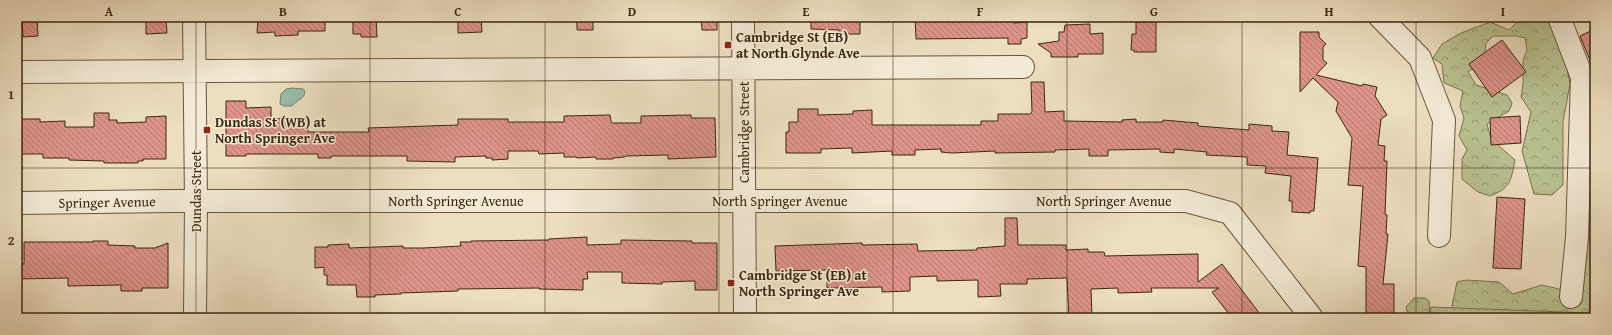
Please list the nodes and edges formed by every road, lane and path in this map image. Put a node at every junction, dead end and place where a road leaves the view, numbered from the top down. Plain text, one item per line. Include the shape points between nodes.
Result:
1 (194, 17) edge
2 (743, 17) edge
3 (1380, 17) edge
4 (1559, 17) edge
5 (1023, 67) dead end
6 (743, 69) junction
7 (195, 71) junction
8 (17, 72) edge
9 (744, 201) junction
10 (196, 202) junction
11 (17, 203) edge
12 (1439, 236) dead end
13 (1571, 296) dead end
14 (195, 318) edge
15 (745, 318) edge
16 (1312, 318) edge

1 - 7 street, Dundas Street
2 - 6 street, Cambridge Street
3 - 12 street via 1420,58 1444,120
4 - 13 street via 1582,77 1577,237
5 - 6 street
6 - 7 street
6 - 9 street, Cambridge Street
7 - 8 street
7 - 10 street, Dundas Street
9 - 10 street, North Springer Avenue
9 - 15 street, Cambridge Street
9 - 16 street, North Springer Avenue via 1186,201 1230,214
10 - 11 street, Springer Avenue
10 - 14 street, Dundas Street

